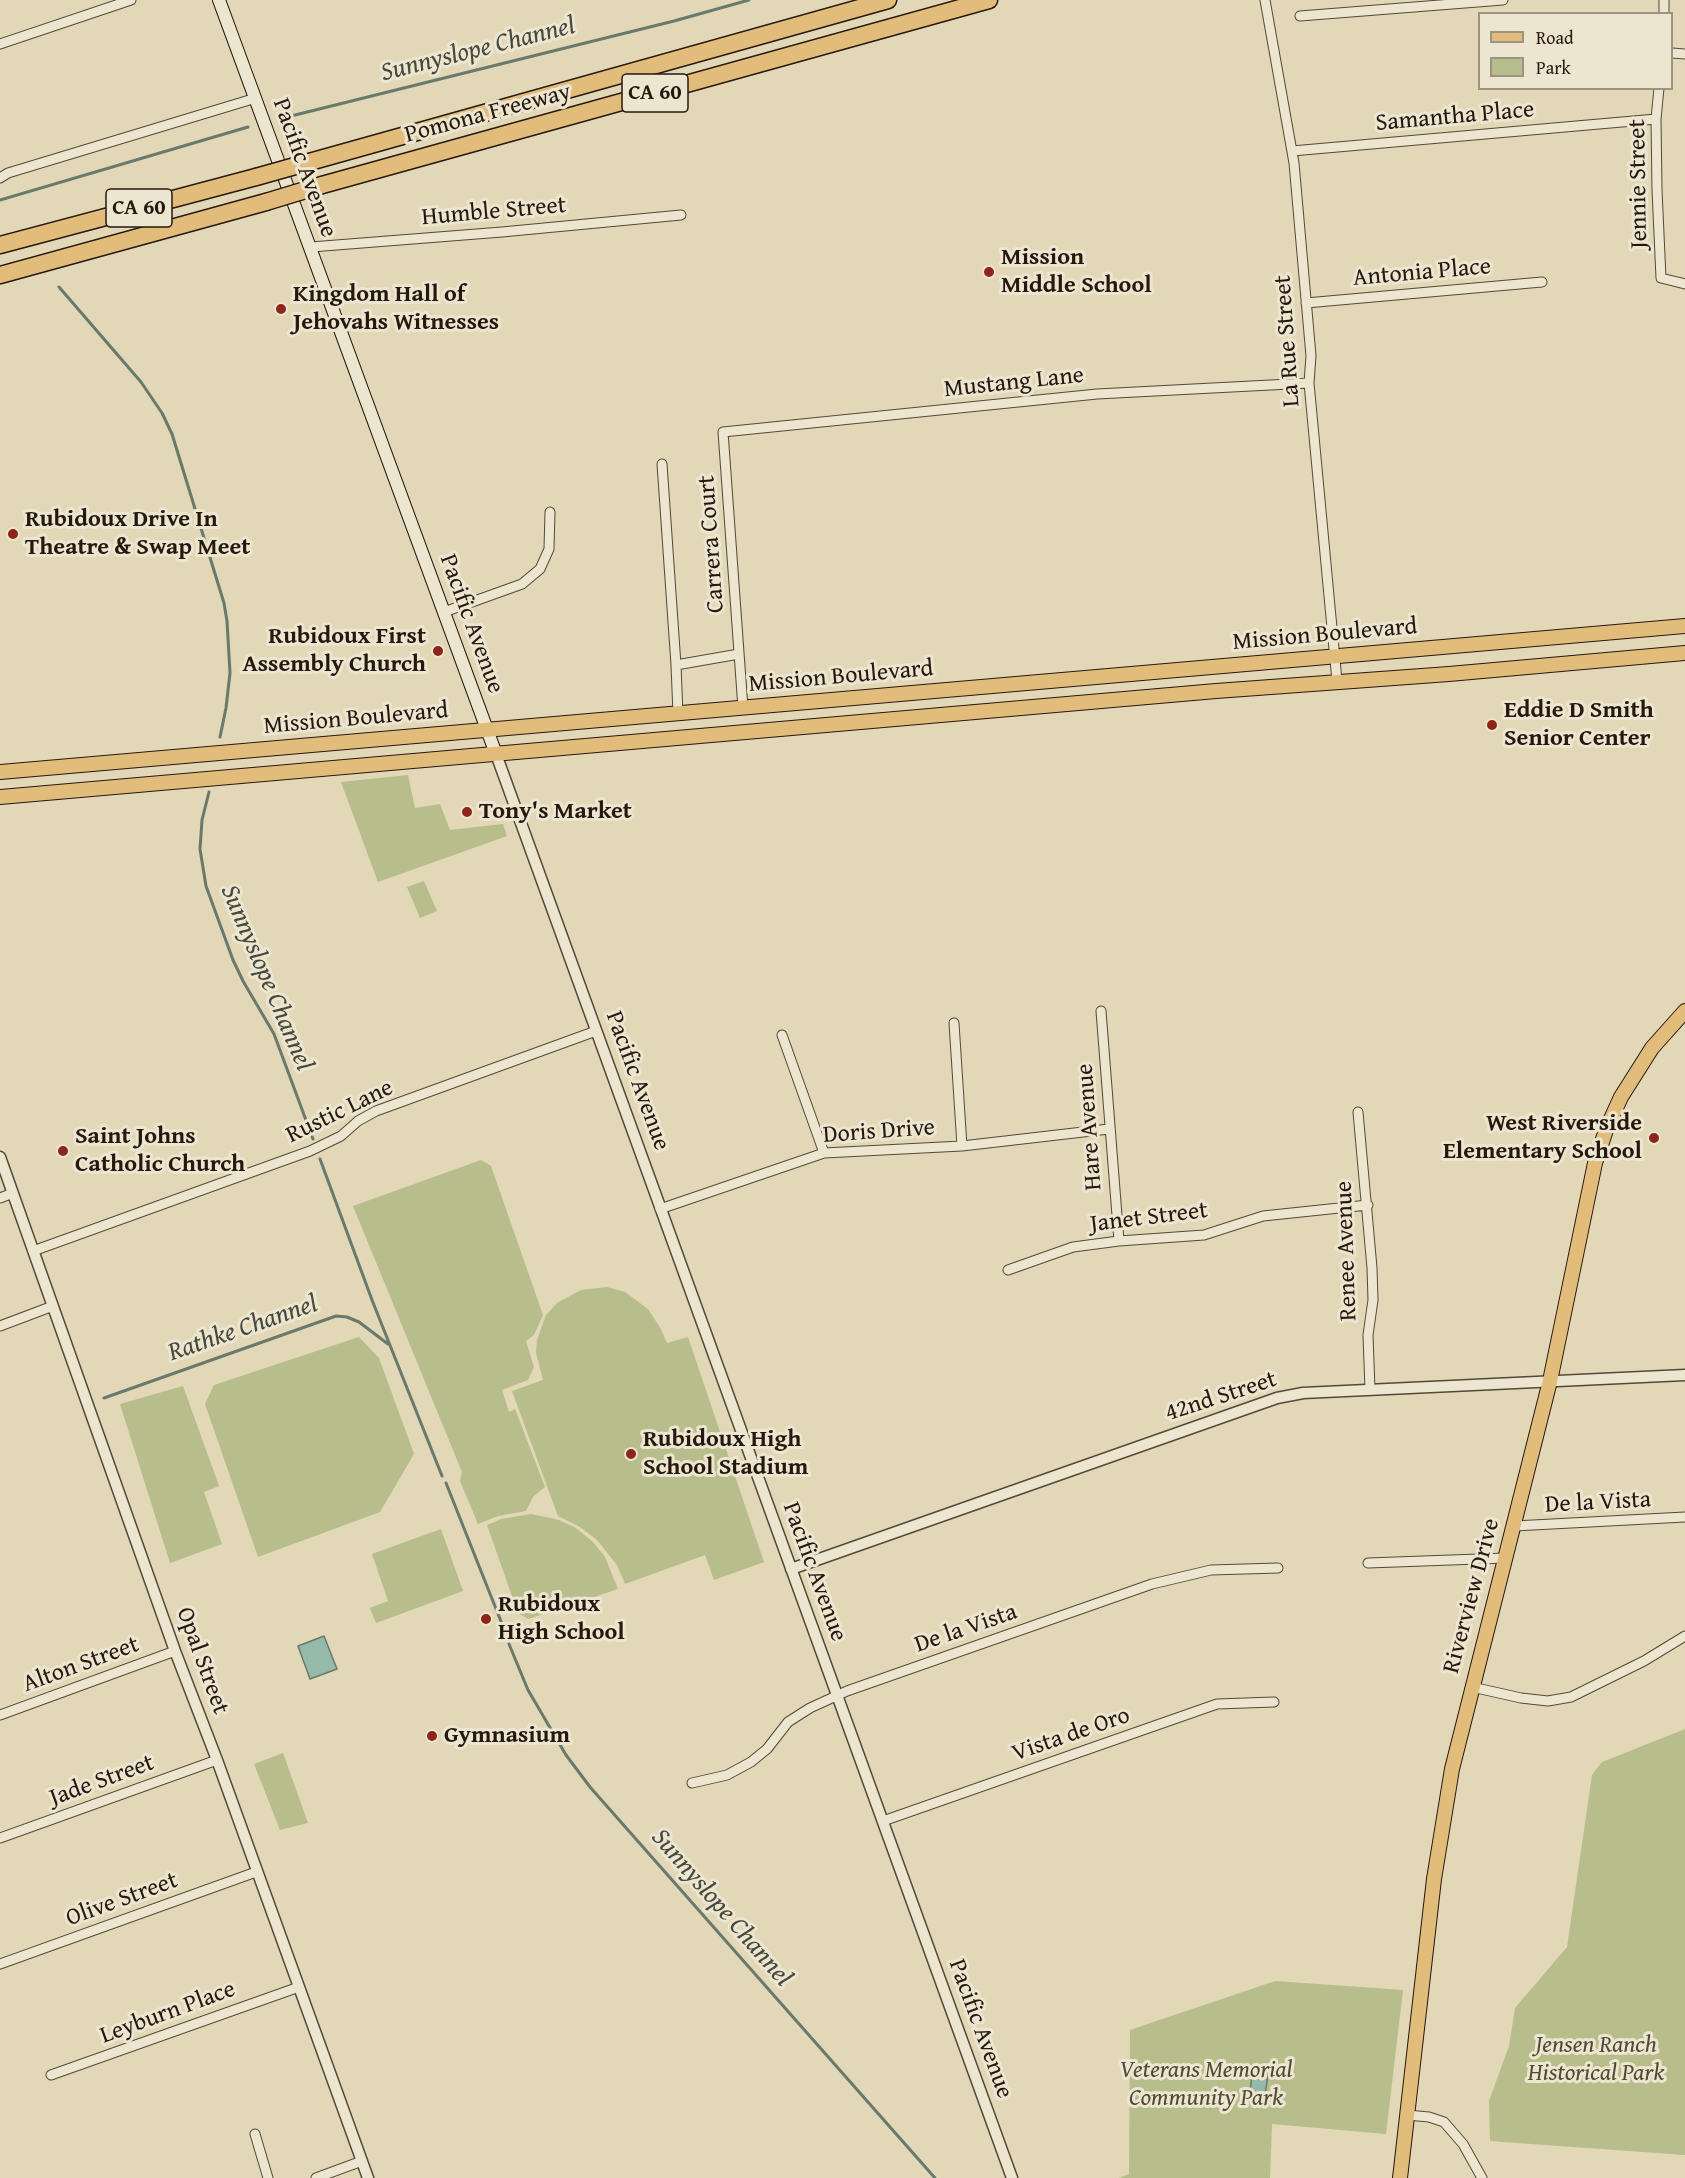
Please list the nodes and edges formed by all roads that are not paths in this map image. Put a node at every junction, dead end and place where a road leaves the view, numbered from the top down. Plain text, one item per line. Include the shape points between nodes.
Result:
1 (131, 0) edge
2 (219, 0) edge
3 (888, 0) edge
4 (989, 0) edge
5 (1264, 0) edge
6 (1503, 0) edge
7 (1300, 16) dead end
8 (0, 44) edge
9 (1659, 90) edge
10 (256, 98) junction
11 (1656, 119) junction
12 (1292, 150) junction
13 (0, 178) edge
14 (681, 215) dead end
15 (10, 242) edge
16 (310, 247) junction
17 (0, 275) edge
18 (1542, 282) dead end
19 (1685, 284) edge
20 (1306, 303) junction
21 (1309, 383) junction
22 (723, 432) joint
23 (662, 464) dead end
24 (550, 512) dead end
25 (444, 612) junction
26 (1685, 626) edge
27 (1685, 653) edge
28 (739, 654) junction
29 (1335, 657) junction
30 (676, 664) junction
31 (1337, 681) junction
32 (743, 708) junction
33 (678, 714) junction
34 (488, 730) junction
35 (496, 754) junction
36 (0, 772) edge
37 (0, 797) edge
38 (1101, 1011) dead end
39 (1685, 1011) edge
40 (954, 1023) dead end
41 (596, 1031) junction
42 (782, 1035) dead end
43 (1358, 1112) dead end
44 (1109, 1128) junction
45 (962, 1146) junction
46 (824, 1153) junction
47 (0, 1157) edge
48 (13, 1193) junction
49 (0, 1198) edge
50 (1368, 1205) junction
51 (660, 1209) junction
52 (1119, 1240) junction
53 (33, 1251) junction
54 (1008, 1270) dead end
55 (53, 1306) junction
56 (0, 1326) edge
57 (1685, 1375) edge
58 (1551, 1382) junction
59 (1370, 1390) junction
60 (1685, 1517) edge
61 (1514, 1526) junction
62 (1506, 1558) junction
63 (1368, 1563) dead end
64 (1278, 1568) dead end
65 (791, 1569) junction
66 (1685, 1636) edge
67 (175, 1652) junction
68 (1472, 1687) junction
69 (837, 1696) junction
70 (1274, 1702) dead end
71 (0, 1715) edge
72 (217, 1760) junction
73 (692, 1783) dead end
74 (883, 1821) junction
75 (0, 1838) edge
76 (256, 1872) junction
77 (0, 1964) edge
78 (299, 1987) junction
79 (51, 2075) dead end
80 (1407, 2115) junction
81 (255, 2134) dead end
82 (362, 2161) junction
83 (268, 2178) edge
84 (316, 2178) edge
85 (368, 2178) edge
86 (1012, 2178) edge
87 (1400, 2178) edge
88 (1482, 2178) edge

1 - 8 street
2 - 10 main road, Pacific Avenue
3 - 15 highway, Pomona Freeway / CA 60, bridge
4 - 17 highway, Pomona Freeway / CA 60, bridge
5 - 12 street, La Rue Street
6 - 7 street
9 - 11 street, Jennie Street
10 - 13 street
10 - 16 main road, Pacific Avenue
11 - 12 street, Samantha Place
11 - 19 street, Jennie Street via 1661,278
12 - 20 street, La Rue Street
14 - 16 street, Humble Street
16 - 25 main road, Pacific Avenue
18 - 20 street, Antonia Place
20 - 21 street, La Rue Street via 1311,356
21 - 22 street, Mustang Lane via 1097,394
21 - 29 street, La Rue Street
22 - 28 street, Carrera Court
23 - 30 street, Carrera Court
24 - 25 street via 549,549 540,569 522,584
25 - 34 main road, Pacific Avenue
26 - 29 main road, Mission Boulevard
27 - 31 main road, Mission Boulevard
28 - 30 street
28 - 32 street, Carrera Court
29 - 31 street, La Rue Street
29 - 32 main road, Mission Boulevard
30 - 33 street, Carrera Court
31 - 35 main road, Mission Boulevard
32 - 33 main road, Mission Boulevard
33 - 34 main road, Mission Boulevard
34 - 35 main road, Pacific Avenue
34 - 36 main road, Mission Boulevard
35 - 37 main road, Mission Boulevard
35 - 41 street, Pacific Avenue
38 - 44 street, Hare Avenue
39 - 58 main road, Riverview Drive via 1652,1048 1621,1097 1606,1130 1595,1163
40 - 45 street
41 - 51 street, Pacific Avenue
41 - 53 street, Rustic Lane via 376,1111 341,1136 310,1151
42 - 46 street
43 - 50 street, Renee Avenue
44 - 45 street, Doris Drive
44 - 52 street, Hare Avenue
45 - 46 street, Doris Drive
46 - 51 street, Doris Drive
47 - 48 street, Opal Street
48 - 49 street
48 - 53 street, Opal Street
50 - 52 street, Janet Street via 1263,1216 1204,1235
50 - 59 street, Renee Avenue via 1373,1300 1368,1335
51 - 65 street, Pacific Avenue
52 - 54 street, Janet Street via 1073,1247
53 - 55 street, Opal Street
55 - 56 street
55 - 67 street, Opal Street
57 - 58 street, 42nd Street
58 - 59 street, 42nd Street
58 - 61 main road, Riverview Drive
59 - 65 street, 42nd Street via 1277,1398
60 - 61 street, De la Vista
61 - 62 main road, Riverview Drive
62 - 63 street
62 - 68 main road, Riverview Drive
64 - 69 street, De la Vista via 1210,1570 1152,1584
65 - 69 street, Pacific Avenue
66 - 68 street via 1571,1697 1548,1701
67 - 71 street, Alton Street
67 - 72 street, Opal Street
68 - 80 main road, Riverview Drive via 1452,1768 1438,1852
69 - 73 street, De la Vista via 788,1722 768,1749 752,1762 727,1775
69 - 74 street, Pacific Avenue
70 - 74 street, Vista de Oro via 1217,1704
72 - 75 street, Jade Street
72 - 76 street, Opal Street
74 - 86 street, Pacific Avenue
76 - 77 street, Olive Street
76 - 78 street, Opal Street
78 - 79 street, Leyburn Place
78 - 82 street, Opal Street
80 - 87 main road, Riverview Drive
80 - 88 street via 1444,2122 1463,2144
81 - 83 street
82 - 84 street
82 - 85 street, Opal Street

